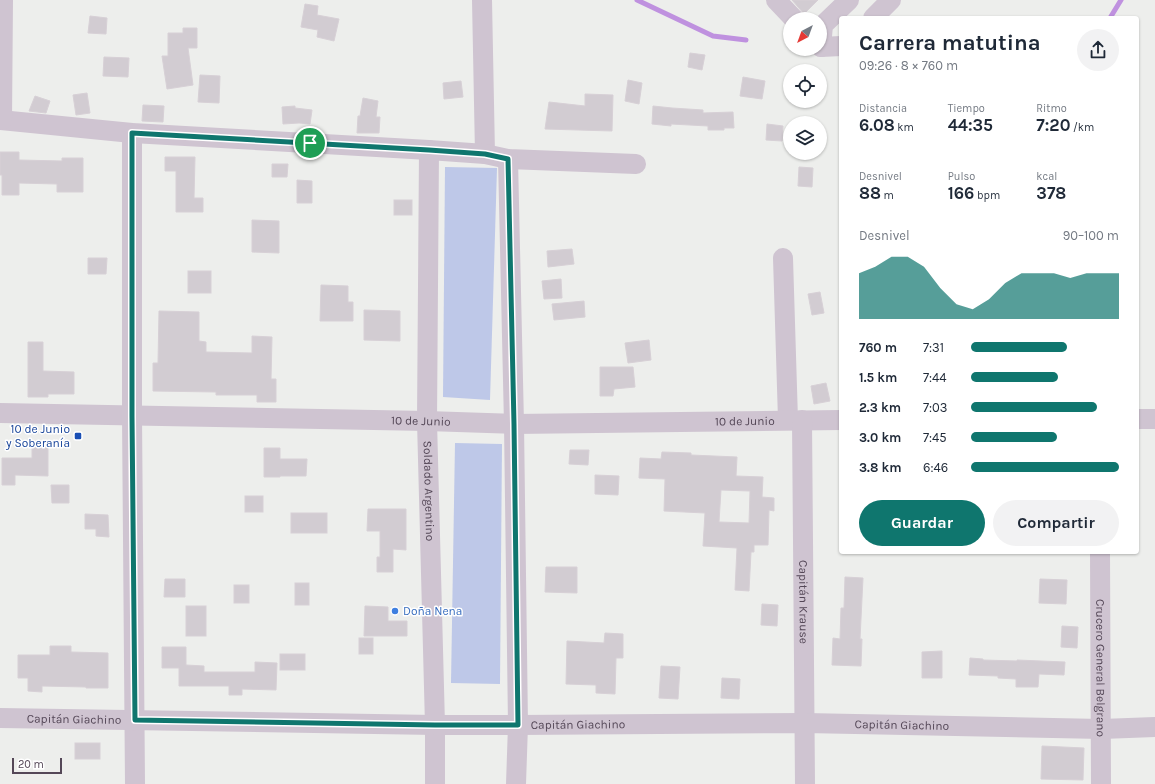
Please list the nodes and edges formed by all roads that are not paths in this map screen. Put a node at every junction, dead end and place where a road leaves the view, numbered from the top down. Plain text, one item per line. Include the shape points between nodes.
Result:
1 (3, 0) edge
2 (482, 0) edge
3 (776, 0) edge
4 (849, 0) edge
5 (891, 0) edge
6 (787, 12) edge
7 (875, 16) edge
8 (827, 21) edge
9 (827, 46) edge
10 (839, 46) edge
11 (1, 120) edge
12 (132, 133) junction
13 (429, 150) junction
14 (485, 154) junction
15 (508, 159) junction
16 (636, 164) dead end
17 (783, 258) dead end
18 (0, 413) edge
19 (132, 416) junction
20 (1139, 419) edge
21 (1155, 419) edge
22 (427, 420) junction
23 (795, 420) junction
24 (839, 420) edge
25 (514, 424) junction
26 (1100, 554) edge
27 (0, 718) edge
28 (135, 720) junction
29 (805, 723) junction
30 (435, 725) junction
31 (518, 725) junction
32 (1102, 728) junction
33 (1155, 728) edge
34 (135, 784) edge
35 (435, 784) edge
36 (516, 784) edge
37 (806, 784) edge
38 (1101, 784) edge

1 - 11 street
2 - 14 street
3 - 6 street
4 - 8 street
5 - 7 street
9 - 10 street
11 - 12 street
12 - 13 street
12 - 19 street
13 - 14 street
13 - 22 street, Soldado Argentino
14 - 15 street
15 - 16 street
15 - 25 street
17 - 23 street, Capitán Krause
18 - 19 street, 10 de Junio
19 - 22 street, 10 de Junio
19 - 28 street
20 - 21 street
22 - 25 street, 10 de Junio
22 - 30 street, Soldado Argentino
23 - 24 street, 10 de Junio
23 - 25 street, 10 de Junio
23 - 29 street, Capitán Krause
25 - 31 street
26 - 32 street, Crucero General Belgrano
27 - 28 street, Capitán Giachino
28 - 30 street, Capitán Giachino
28 - 34 street
29 - 31 street, Capitán Giachino
29 - 32 street, Capitán Giachino
29 - 37 street, Capitán Krause
30 - 31 street, Capitán Giachino
30 - 35 street, Soldado Argentino
31 - 36 street
32 - 33 street, Capitán Giachino
32 - 38 street, Crucero General Belgrano

